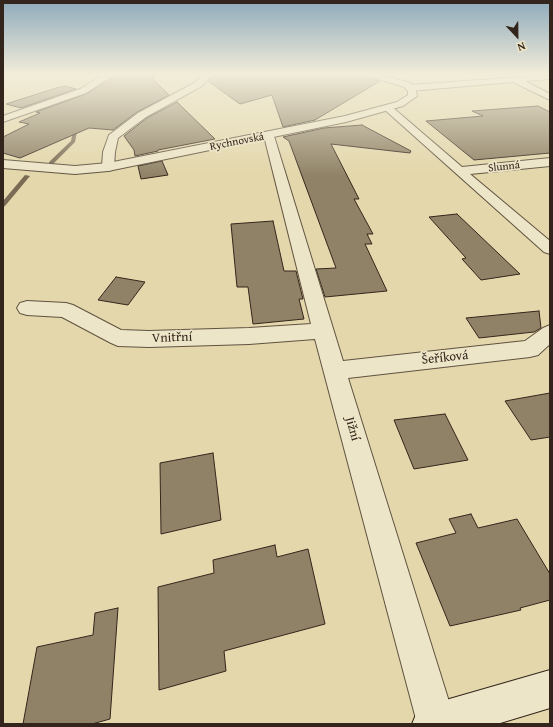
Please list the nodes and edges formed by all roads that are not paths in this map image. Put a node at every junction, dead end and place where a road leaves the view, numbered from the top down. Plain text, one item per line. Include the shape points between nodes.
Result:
1 (35, 108) edge
2 (155, 108) edge
3 (388, 108) joint
4 (3, 119) edge
5 (269, 136) junction
6 (550, 162) edge
7 (3, 164) edge
8 (108, 167) junction
9 (459, 171) junction
10 (550, 249) edge
11 (27, 308) dead end
12 (323, 331) junction
13 (550, 333) edge
14 (334, 371) junction
15 (550, 689) edge
16 (434, 723) edge

1 - 4 street
2 - 8 street via 113,137
3 - 5 street, Rychnovská via 346,120
3 - 9 street
5 - 8 street, Rychnovská
5 - 12 street, Jižní
6 - 9 street, Slunná
7 - 8 street, Rychnovská via 60,169
9 - 10 street
11 - 12 street, Vnitřní via 66,310 118,338 249,336
12 - 14 street, Jižní
13 - 14 street, Šeříková via 530,349
14 - 16 street, Jižní
15 - 16 street

